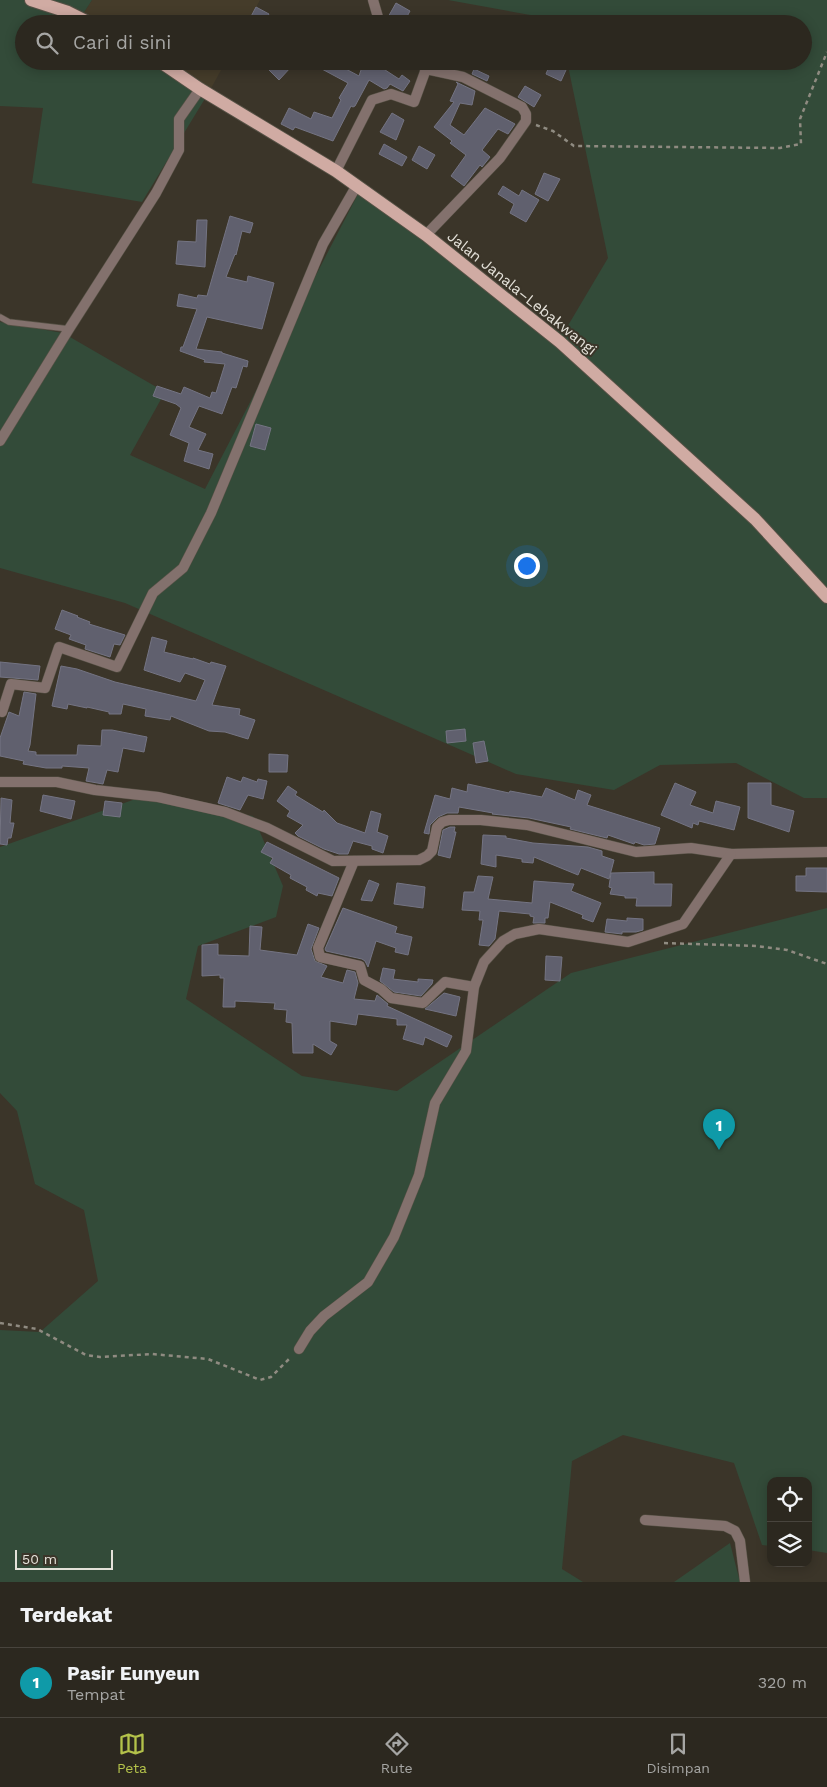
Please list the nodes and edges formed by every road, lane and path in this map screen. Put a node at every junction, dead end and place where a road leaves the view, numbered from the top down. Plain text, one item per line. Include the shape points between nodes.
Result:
1 (31, 0) edge
2 (373, 0) edge
3 (74, 15) edge
4 (377, 15) edge
5 (827, 52) edge
6 (172, 70) edge
7 (426, 70) edge
8 (431, 70) edge
9 (200, 89) junction
10 (526, 121) junction
11 (336, 171) junction
12 (357, 185) junction
13 (426, 234) junction
14 (0, 317) edge
15 (69, 329) junction
16 (0, 441) edge
17 (827, 597) edge
18 (1, 715) edge
19 (0, 782) edge
20 (827, 852) edge
21 (731, 854) junction
22 (354, 860) junction
23 (657, 943) dead end
24 (827, 964) edge
25 (474, 987) junction
26 (0, 1323) edge
27 (299, 1349) joint
28 (645, 1520) dead end
29 (744, 1582) edge

1 - 3 main road
2 - 4 street
5 - 10 path via 800,119 802,144 780,148 574,146 553,131
6 - 9 main road, Jalan Janala–Lebakwangi
7 - 11 street via 414,102 390,94 372,100
8 - 10 street via 463,77 522,107
9 - 11 main road, Jalan Janala–Lebakwangi
9 - 15 street via 179,120 179,150 156,193
10 - 13 street via 500,158
11 - 12 main road, Jalan Janala–Lebakwangi
12 - 13 main road, Jalan Janala–Lebakwangi
12 - 18 street via 322,244 211,512 183,568 153,594 117,667 59,648 45,688 11,684
13 - 17 main road, Jalan Janala–Lebakwangi via 560,342 755,519
14 - 15 lane via 9,322
15 - 16 street
19 - 22 street via 57,782 225,812 267,828 333,861
20 - 21 street
21 - 22 street via 691,848 636,852 527,825 449,820 436,827 432,851 419,860
21 - 25 street via 683,924 628,942 539,929 515,934 484,962
22 - 25 street via 318,948 320,957 360,966 364,980 382,988 390,998 423,1003 445,982
23 - 24 path via 757,946 787,950
25 - 27 street via 466,1051 436,1103 420,1175 394,1237 368,1282 324,1316
26 - 27 path via 37,1329 86,1355 152,1354 208,1359 260,1380 271,1377
28 - 29 street via 725,1526 735,1531 740,1540

